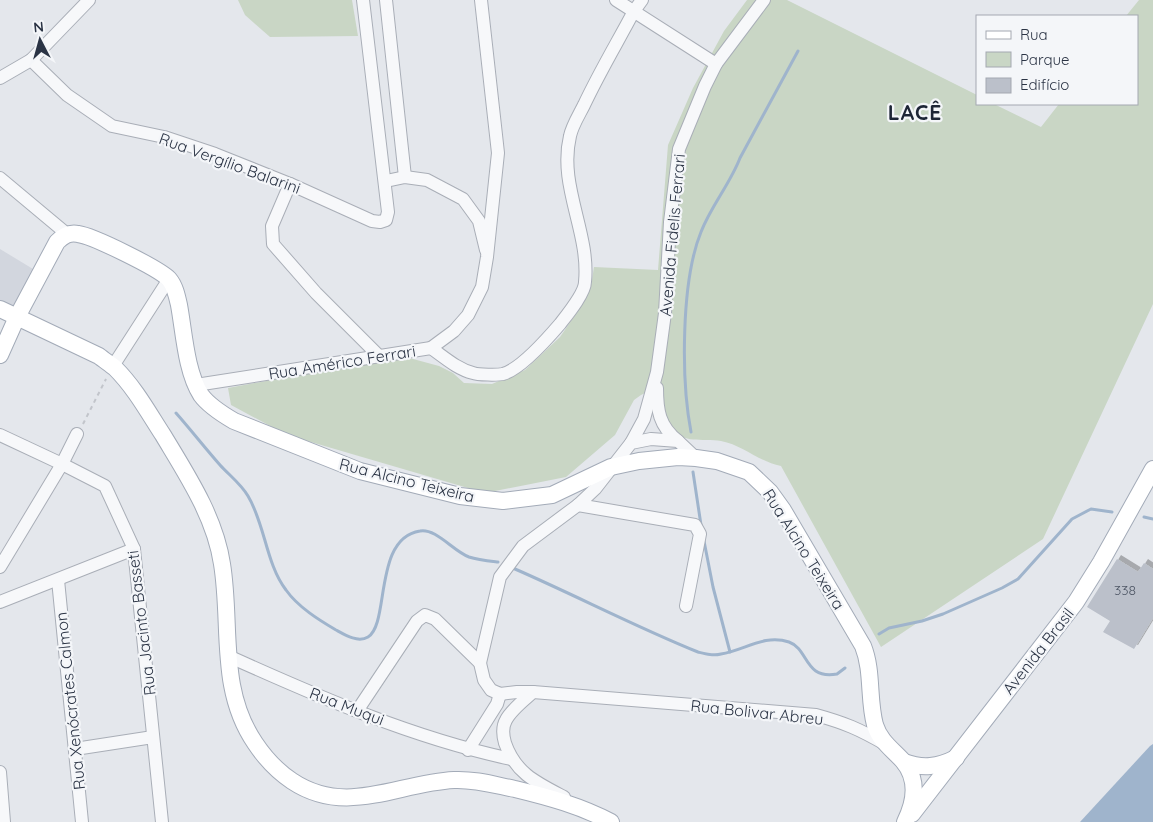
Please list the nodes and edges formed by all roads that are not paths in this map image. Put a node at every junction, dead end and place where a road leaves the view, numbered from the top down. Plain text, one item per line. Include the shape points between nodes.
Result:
1 (88, 0) edge
2 (363, 0) edge
3 (386, 0) edge
4 (481, 0) edge
5 (616, 0) edge
6 (642, 0) edge
7 (764, 0) edge
8 (634, 11) junction
9 (31, 60) junction
10 (716, 64) junction
11 (0, 78) edge
12 (405, 177) junction
13 (0, 178) edge
14 (386, 181) junction
15 (290, 184) junction
16 (67, 234) junction
17 (487, 257) junction
18 (168, 279) junction
19 (0, 309) edge
20 (17, 317) junction
21 (431, 348) junction
22 (0, 355) edge
23 (379, 356) junction
24 (114, 366) junction
25 (657, 372) junction
26 (196, 385) junction
27 (77, 434) road end
28 (0, 435) edge
29 (678, 441) junction
30 (631, 443) junction
31 (696, 458) junction
32 (62, 464) junction
33 (611, 468) junction
34 (1153, 469) edge
35 (578, 505) junction
36 (134, 549) junction
37 (0, 567) edge
38 (58, 580) junction
39 (0, 602) edge
40 (686, 606) dead end
41 (228, 656) junction
42 (480, 663) junction
43 (533, 692) junction
44 (498, 699) junction
45 (357, 711) junction
46 (506, 720) junction
47 (153, 737) junction
48 (887, 746) junction
49 (75, 749) junction
50 (468, 750) junction
51 (956, 758) junction
52 (511, 759) junction
53 (904, 762) junction
54 (0, 772) edge
55 (606, 819) edge
56 (4, 822) edge
57 (82, 822) edge
58 (162, 822) edge
59 (906, 822) edge

1 - 9 street
2 - 14 street
3 - 12 street
4 - 17 street via 498,153
5 - 8 street
6 - 8 street, Rua Américo Ferrari
7 - 10 street, Avenida Fidelis Ferrari
8 - 10 street
8 - 21 street, Rua Américo Ferrari via 570,134 566,160 568,179 586,284 568,314 543,344 504,374 473,374
9 - 11 street
9 - 15 street, Rua Vergílio Balarini via 67,95 112,126 164,137
10 - 25 street, Avenida Fidelis Ferrari via 679,149 670,222 666,313
12 - 14 street
12 - 17 street via 427,180 463,199 479,221
13 - 16 street
14 - 15 street, Rua Vergílio Balarini via 388,212 386,220 380,222
15 - 23 street via 272,226 273,244
16 - 18 main road via 99,242 151,266
16 - 20 main road via 57,242
17 - 21 street via 482,287 468,315 454,332
18 - 24 street
18 - 26 main road, Rua Alcino Teixeira via 176,293
19 - 20 main road
20 - 22 main road
20 - 24 main road
21 - 23 street, Rua Américo Ferrari
23 - 26 street, Rua Américo Ferrari
24 - 41 main road via 146,407 208,514 222,565
25 - 29 street, Avenida Fidelis Ferrari via 659,415 667,432
25 - 30 street, Avenida Fidelis Ferrari via 644,419
26 - 33 main road, Rua Alcino Teixeira via 209,404 234,421 360,471 460,496 502,501 552,495
27 - 32 street
28 - 32 street, Rua Jacinto Basseti
29 - 30 street via 651,439
29 - 31 street, Avenida Fidelis Ferrari
30 - 33 street, Avenida Fidelis Ferrari
31 - 33 main road, Rua Alcino Teixeira via 653,458
31 - 48 main road, Rua Alcino Teixeira via 749,472 783,510 863,646 869,664 875,724
32 - 36 street, Rua Jacinto Basseti via 105,486
32 - 37 street
33 - 35 street, Avenida Fidelis Ferrari
34 - 51 main road, Avenida Brasil via 1076,602
35 - 40 street via 695,525 700,534
35 - 42 street, Avenida Fidelis Ferrari via 523,546 500,577
36 - 38 street
36 - 47 street, Rua Jacinto Basseti
38 - 39 street
38 - 49 street, Rua Xenócrates Calmon
41 - 45 street, Rua Muqui
41 - 55 main road via 233,692 250,736 270,762 311,792 325,797 356,797 438,782 468,780 537,795
42 - 44 street via 484,680
42 - 45 street via 435,619 425,615 417,621
43 - 44 street, Rua Bolivar Abreu via 517,692
43 - 46 street
43 - 48 street, Rua Bolivar Abreu via 816,715 858,728
44 - 46 street
44 - 50 street
45 - 50 street, Rua Muqui
46 - 52 street via 504,741
47 - 49 street
47 - 58 street, Rua Jacinto Basseti
48 - 53 main road, Rua Bolivar Abreu
49 - 57 street, Rua Xenócrates Calmon
50 - 52 street, Rua Muqui
51 - 53 main road via 925,767
51 - 59 main road, Avenida Brasil
52 - 55 street via 538,784
53 - 59 main road, Rua Bolivar Abreu via 914,787
54 - 56 street

